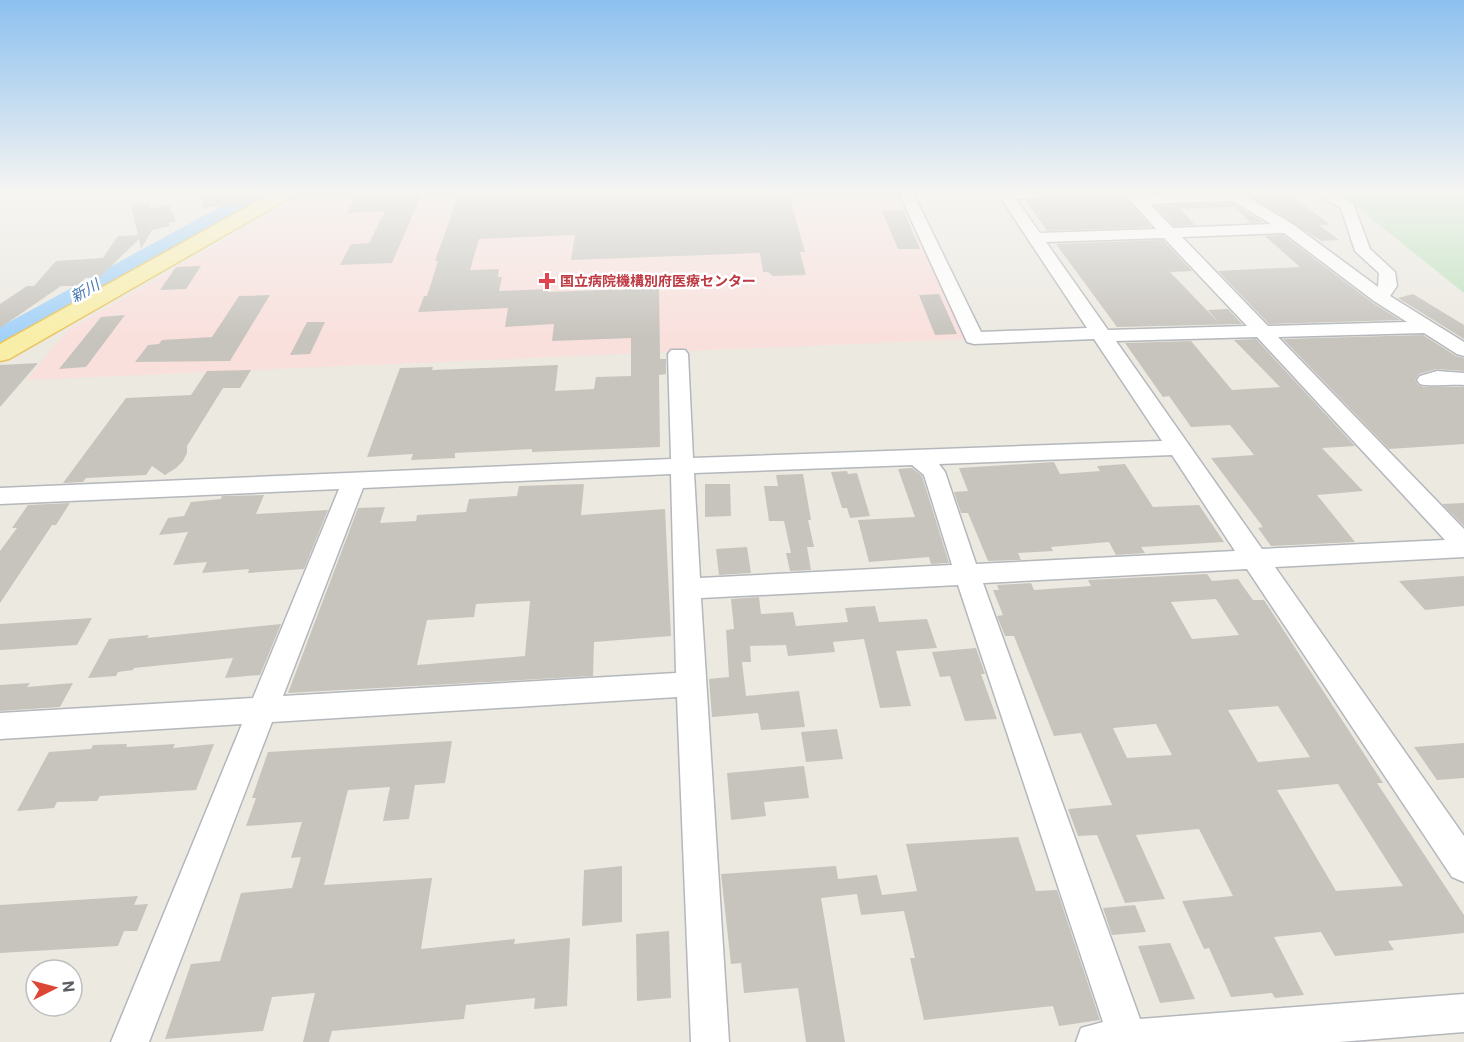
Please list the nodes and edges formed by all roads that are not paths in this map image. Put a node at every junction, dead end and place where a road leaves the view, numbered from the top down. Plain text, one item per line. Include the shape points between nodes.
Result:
1 (203, 240) edge
2 (928, 240) edge
3 (1037, 240) edge
4 (1175, 240) edge
5 (1304, 240) edge
6 (1358, 240) edge
7 (1380, 297) junction
8 (1426, 327) junction
9 (1263, 332) junction
10 (1101, 334) junction
11 (1464, 350) edge
12 (0, 354) edge
13 (678, 354) dead end
14 (1464, 379) edge
15 (1427, 380) dead end
16 (1179, 448) junction
17 (917, 457) junction
18 (683, 466) junction
19 (354, 480) junction
20 (8, 496) edge
21 (0, 516) edge
22 (1464, 546) edge
23 (1255, 560) junction
24 (967, 574) junction
25 (688, 589) junction
26 (691, 684) junction
27 (262, 710) junction
28 (0, 726) edge
29 (1464, 865) edge
30 (1464, 1013) edge
31 (1118, 1041) edge
32 (130, 1042) edge
33 (710, 1042) edge

1 - 12 main road
2 - 10 street via 974,338
3 - 10 street
4 - 9 street
5 - 7 street
6 - 7 street via 1362,251 1387,272 1388,286
7 - 8 street
8 - 9 street
8 - 11 street
9 - 10 street
9 - 22 street
10 - 16 street
13 - 18 street
14 - 15 street
16 - 17 street
16 - 23 street
17 - 18 street
17 - 24 street via 934,472
18 - 19 street
18 - 25 street
19 - 20 street
19 - 27 street
20 - 21 street
22 - 23 street
23 - 24 street
23 - 29 street
24 - 25 street
24 - 31 street
25 - 26 street
26 - 27 street
26 - 33 street
27 - 28 street
27 - 32 street
30 - 31 street

